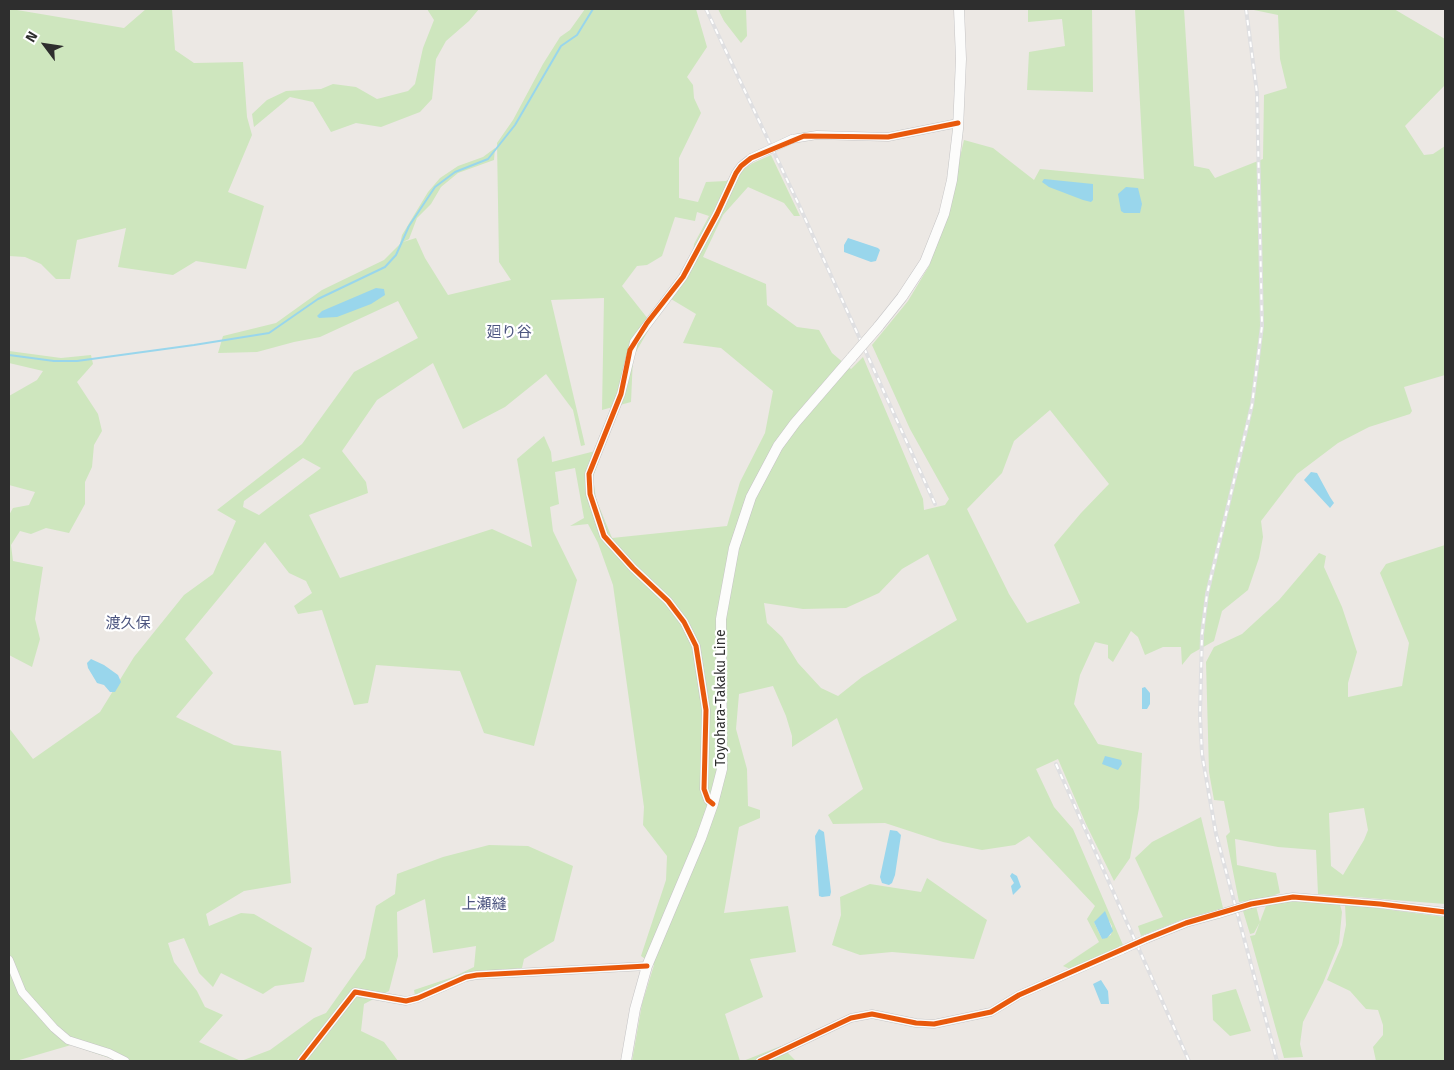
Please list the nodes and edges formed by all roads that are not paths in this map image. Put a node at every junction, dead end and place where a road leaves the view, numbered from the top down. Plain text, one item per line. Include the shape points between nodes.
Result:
1 (959, 9) edge
2 (958, 123) junction
3 (713, 804) junction
4 (1445, 912) edge
5 (9, 960) edge
6 (647, 966) junction
7 (125, 1061) edge
8 (302, 1061) edge
9 (626, 1061) edge
10 (760, 1061) edge

1 - 2 main road
2 - 3 main road, Toyohara-Takaku Line, bridge via 952,180 944,214 915,279 795,423 778,446 751,497 734,548 721,620 722,769
2 - 3 street, bridge via 888,137 811,136 792,140 740,166 683,277 634,342 621,394 589,474 590,494 604,536 668,601 696,646 706,710 704,789
3 - 6 main road, Toyohara-Takaku Line
4 - 10 street, bridge via 1293,897 1251,904 1186,923 1146,939 1019,995 991,1012 934,1024 872,1014 851,1018
5 - 7 street via 22,992 54,1028 68,1040
6 - 8 street via 477,975 406,1001 355,992
6 - 9 main road, Toyohara-Takaku Line

